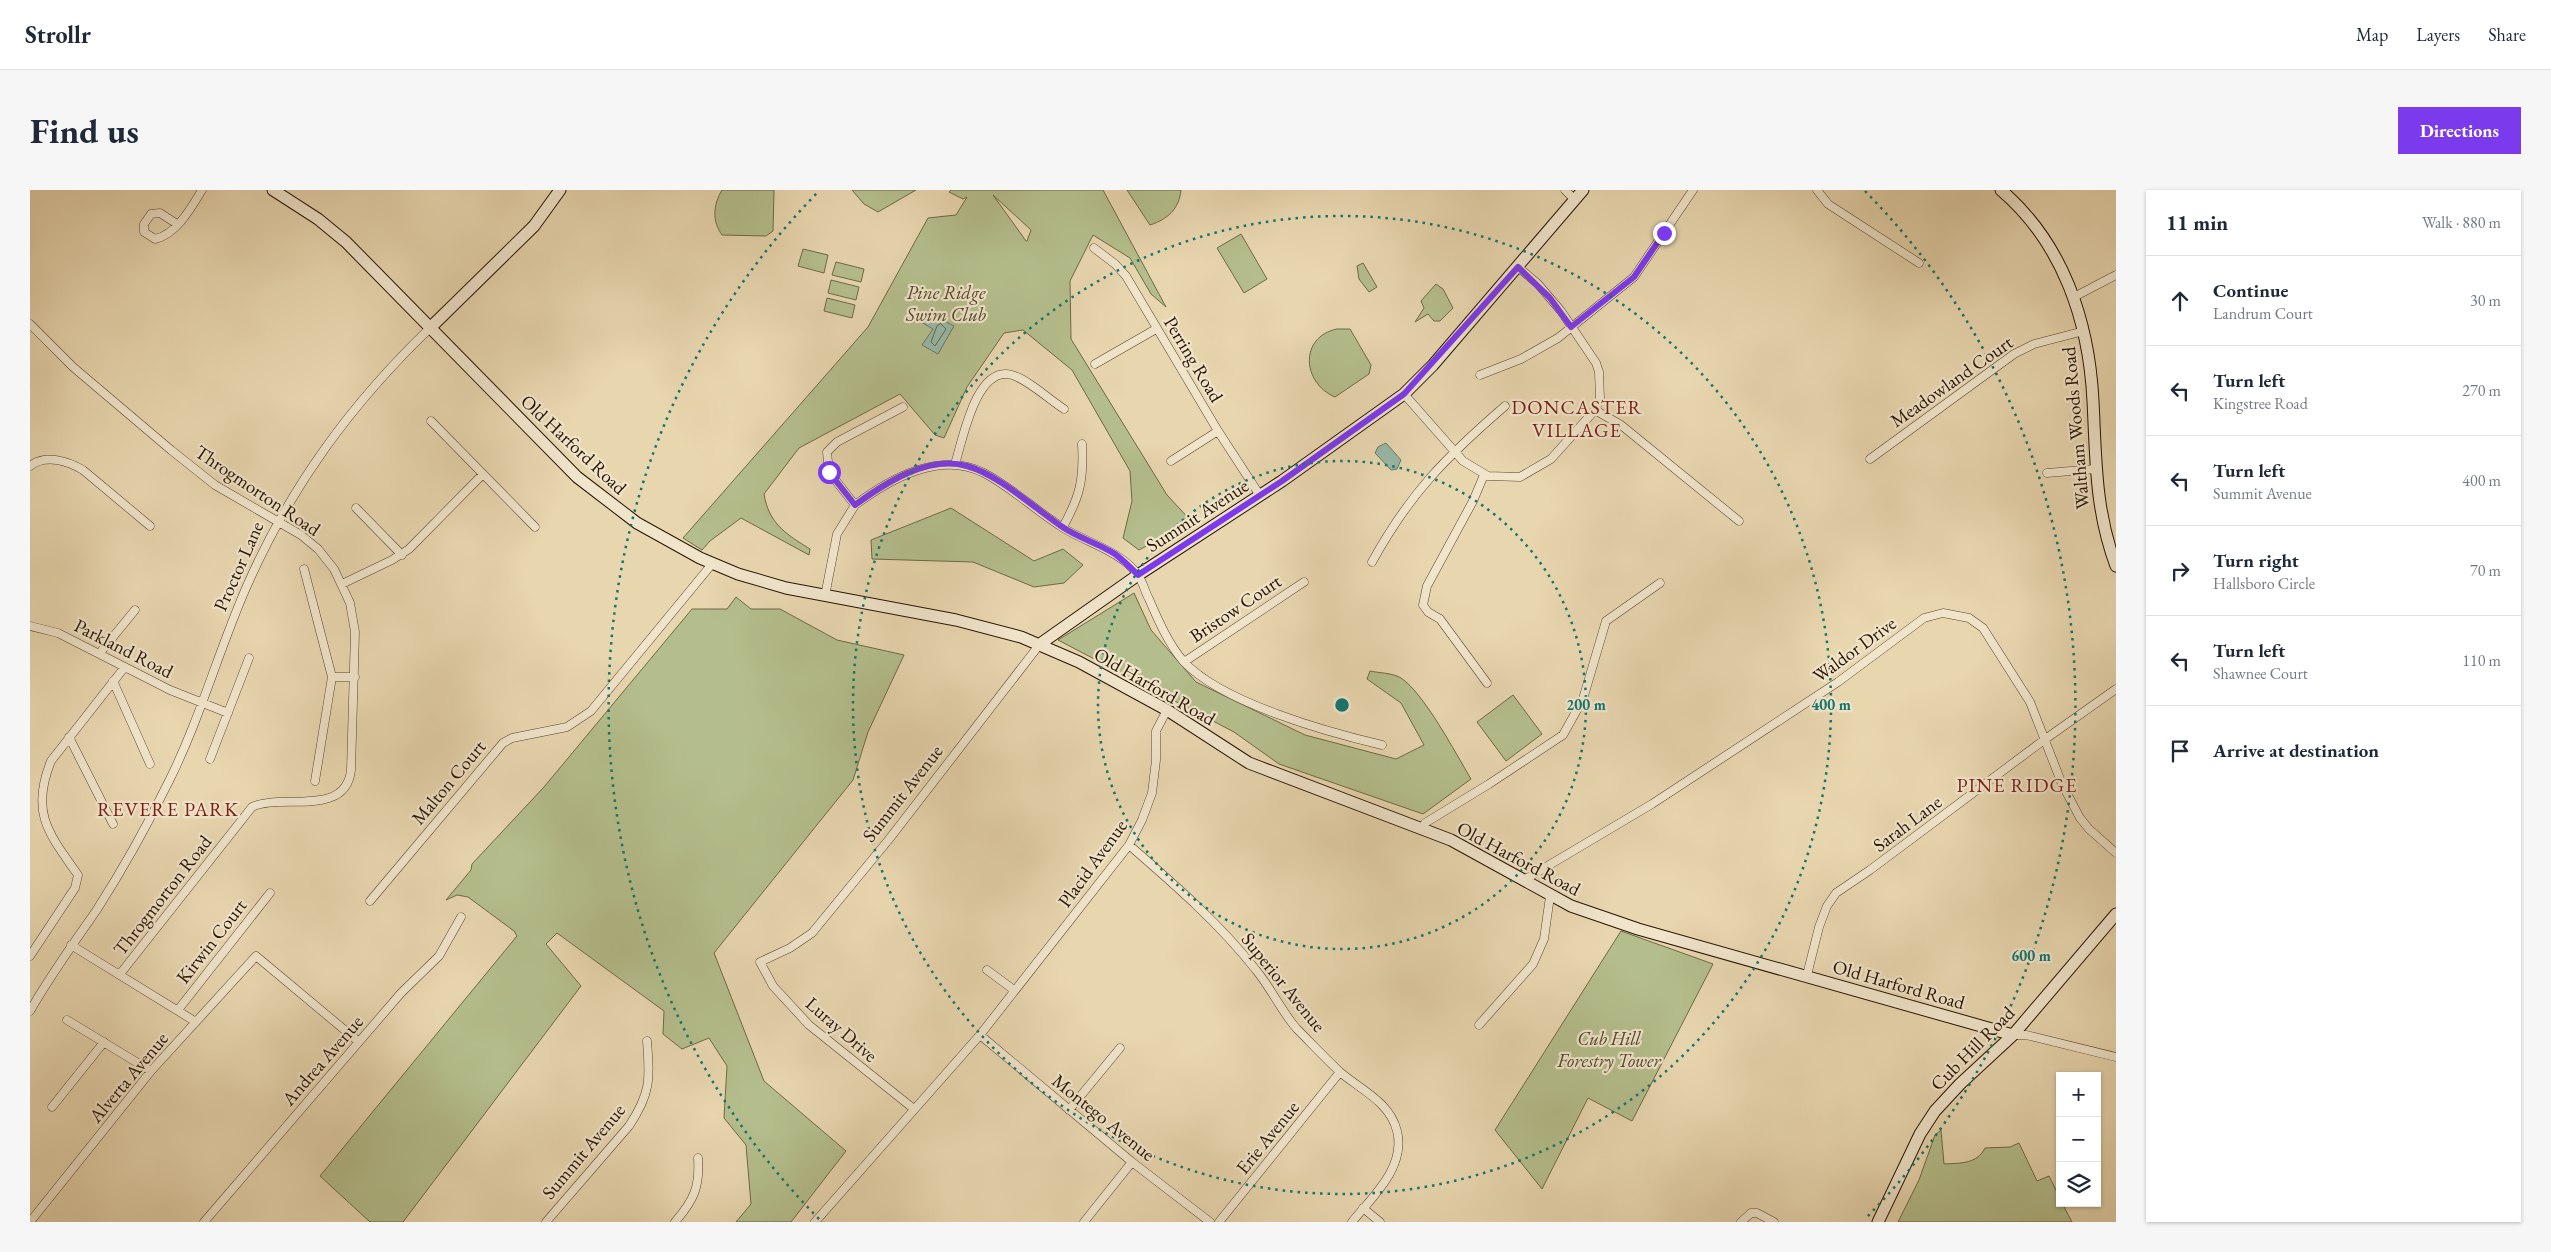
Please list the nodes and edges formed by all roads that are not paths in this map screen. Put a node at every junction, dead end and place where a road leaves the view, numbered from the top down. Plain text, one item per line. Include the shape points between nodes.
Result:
1 (202, 190) edge
2 (273, 190) edge
3 (560, 190) edge
4 (1565, 190) edge
5 (1583, 190) edge
6 (1693, 190) edge
7 (1817, 190) edge
8 (2001, 190) edge
9 (1575, 200) junction
10 (177, 224) dead end
11 (1094, 248) dead end
12 (1919, 263) dead end
13 (1518, 267) junction
14 (2116, 275) edge
15 (2074, 297) junction
16 (30, 324) edge
17 (1571, 327) junction
18 (430, 328) junction
19 (1156, 330) junction
20 (2084, 331) junction
21 (1095, 364) dead end
22 (1480, 375) dead end
23 (1404, 394) junction
24 (1505, 406) dead end
25 (903, 407) dead end
26 (1064, 409) dead end
27 (1595, 410) junction
28 (431, 422) dead end
29 (1218, 431) junction
30 (1082, 444) dead end
31 (1454, 450) junction
32 (1870, 458) dead end
33 (1171, 461) dead end
34 (955, 464) junction
35 (30, 466) edge
36 (2095, 469) junction
37 (2046, 473) dead end
38 (483, 474) junction
39 (1484, 474) junction
40 (1260, 494) junction
41 (855, 505) junction
42 (356, 508) dead end
43 (1739, 521) dead end
44 (277, 522) junction
45 (150, 526) dead end
46 (535, 527) dead end
47 (1063, 527) junction
48 (402, 555) junction
49 (1372, 562) dead end
50 (712, 564) junction
51 (2116, 566) edge
52 (304, 569) dead end
53 (1138, 575) junction
54 (1304, 582) dead end
55 (1660, 583) dead end
56 (342, 584) junction
57 (825, 596) junction
58 (135, 610) dead end
59 (30, 626) edge
60 (1040, 644) junction
61 (100, 654) junction
62 (249, 658) dead end
63 (1184, 662) junction
64 (124, 668) junction
65 (332, 676) junction
66 (354, 677) junction
67 (113, 681) junction
68 (1487, 683) dead end
69 (2116, 689) edge
70 (202, 703) junction
71 (1167, 710) junction
72 (228, 712) junction
73 (69, 737) junction
74 (2044, 740) junction
75 (1382, 745) dead end
76 (210, 759) dead end
77 (150, 764) dead end
78 (315, 781) dead end
79 (113, 824) dead end
80 (1423, 828) junction
81 (1129, 845) junction
82 (2116, 852) edge
83 (1524, 880) junction
84 (270, 893) dead end
85 (1550, 896) junction
86 (370, 901) dead end
87 (2116, 914) edge
88 (461, 918) dead end
89 (71, 945) junction
90 (30, 956) edge
91 (760, 962) joint
92 (987, 970) dead end
93 (120, 974) junction
94 (1807, 975) junction
95 (1014, 990) junction
96 (178, 1010) junction
97 (30, 1011) edge
98 (67, 1020) dead end
99 (196, 1022) junction
100 (1479, 1025) dead end
101 (2013, 1034) junction
102 (980, 1035) junction
103 (647, 1041) dead end
104 (104, 1042) junction
105 (359, 1042) junction
106 (1120, 1048) dead end
107 (2116, 1057) edge
108 (151, 1071) junction
109 (1340, 1072) junction
110 (52, 1107) dead end
111 (914, 1109) junction
112 (1069, 1110) junction
113 (698, 1158) dead end
114 (1132, 1162) junction
115 (1363, 1208) junction
116 (30, 1222) edge
117 (204, 1222) edge
118 (546, 1222) edge
119 (675, 1222) edge
120 (815, 1222) edge
121 (1084, 1222) edge
122 (1210, 1222) edge
123 (1219, 1222) edge
124 (1352, 1222) edge
125 (1380, 1222) edge
126 (1740, 1222) edge
127 (1774, 1222) edge
128 (1878, 1222) edge

1 - 10 street
2 - 18 street, Old Harford Road via 338,235
3 - 18 street, Proctor Lane via 534,226
4 - 9 street
5 - 9 street, Summit Avenue
6 - 17 street via 1634,277
7 - 12 street via 1828,204
8 - 15 street, Waltham Woods Road via 2022,210 2049,246
9 - 13 street, Summit Avenue
11 - 19 street, Perring Road via 1126,276
13 - 17 street via 1550,298
13 - 23 street, Summit Avenue
14 - 15 street
15 - 20 street, Waltham Woods Road
16 - 44 street, Throgmorton Road via 73,367 171,450 215,485
17 - 22 street via 1536,351
17 - 27 street via 1599,372 1600,399
18 - 44 street, Proctor Lane via 382,376 322,452
18 - 50 street, Old Harford Road via 595,492 657,536
19 - 21 street
19 - 29 street, Perring Road
20 - 32 street, Meadowland Court via 2034,344 2014,354
20 - 36 street, Waltham Woods Road via 2092,386
23 - 31 street
23 - 40 street, Summit Avenue
24 - 31 street
25 - 41 street via 837,442 827,452 829,472
26 - 34 street via 1014,376 995,375 986,381 973,406
27 - 39 street via 1540,468 1514,478 1495,478
27 - 43 street via 1621,425
28 - 38 street
29 - 33 street
29 - 40 street, Perring Road
30 - 47 street via 1084,472 1081,487
31 - 39 street
31 - 49 street via 1412,497
34 - 41 street via 924,468 904,476
34 - 47 street via 984,473
35 - 45 street via 52,460 72,463
36 - 37 street
36 - 51 street, Waltham Woods Road via 2103,528
38 - 46 street
38 - 48 street
39 - 68 street via 1427,586 1423,605 1440,620
40 - 53 street, Summit Avenue
41 - 57 street via 837,534
42 - 48 street
44 - 56 street, Throgmorton Road via 318,549
44 - 70 street, Proctor Lane via 246,588
47 - 53 street via 1114,554
48 - 56 street
50 - 57 street, Old Harford Road via 767,584
50 - 86 street, Malton Court via 591,711 567,727 512,738 503,743
52 - 65 street
53 - 60 street, Summit Avenue
53 - 63 street
54 - 63 street, Bristow Court
55 - 80 street via 1606,621 1583,699 1563,735 1424,823
56 - 66 street, Throgmorton Road via 353,618
57 - 60 street, Old Harford Road via 977,625
58 - 61 street
59 - 61 street, Parkland Road via 58,632
60 - 71 street, Old Harford Road
60 - 91 street, Summit Avenue via 812,933
61 - 64 street, Parkland Road
62 - 72 street
63 - 75 street via 1220,687 1270,710
64 - 67 street
64 - 70 street, Parkland Road
65 - 66 street
65 - 78 street
66 - 93 street, Throgmorton Road via 351,770 344,788 323,800 269,802 252,807
67 - 73 street
67 - 77 street
69 - 74 street, Sarah Lane
70 - 72 street, Parkland Road
70 - 89 street, Proctor Lane via 170,780 131,853
71 - 80 street, Old Harford Road via 1249,763
71 - 81 street, Placid Avenue via 1156,731 1152,793
72 - 76 street
73 - 79 street
73 - 90 street via 50,761 40,797 46,829 78,875 77,885
74 - 82 street, Waldor Drive via 2080,818
74 - 83 street, Waldor Drive via 2038,716 1983,628 1961,615 1934,614 1924,618 1838,682 1652,804
74 - 94 street, Sarah Lane via 1836,893 1819,927
80 - 83 street, Old Harford Road
81 - 95 street, Placid Avenue
81 - 109 street, Superior Avenue via 1211,918 1257,970 1297,1029
83 - 85 street, Old Harford Road
84 - 96 street, Kirwin Court
85 - 94 street, Old Harford Road via 1584,912 1622,924
85 - 100 street via 1544,939 1533,964
87 - 101 street, Cub Hill Road
88 - 105 street, Andrea Avenue via 439,956 401,993
89 - 93 street
89 - 97 street, Proctor Lane
91 - 111 street, Luray Drive via 772,986 810,1026
92 - 95 street
93 - 96 street
94 - 101 street, Old Harford Road
95 - 102 street, Placid Avenue
96 - 99 street
98 - 104 street
99 - 105 street, Alverta Avenue via 256,956
99 - 108 street, Alverta Avenue
101 - 107 street, Old Harford Road
101 - 128 street, Cub Hill Road via 1935,1111 1920,1134
102 - 111 street, Placid Avenue
102 - 112 street, Montego Avenue
103 - 118 street, Summit Avenue via 650,1080 641,1108
104 - 108 street
104 - 110 street
105 - 117 street, Andrea Avenue
106 - 112 street
108 - 116 street, Alverta Avenue
109 - 115 street, Superior Avenue via 1383,1105 1397,1130 1397,1160
109 - 123 street, Erie Avenue
111 - 120 street, Placid Avenue
112 - 114 street, Montego Avenue
113 - 119 street via 694,1198
114 - 121 street
114 - 122 street, Montego Avenue
115 - 124 street, Superior Avenue
115 - 125 street
126 - 127 street via 1746,1214 1757,1213

